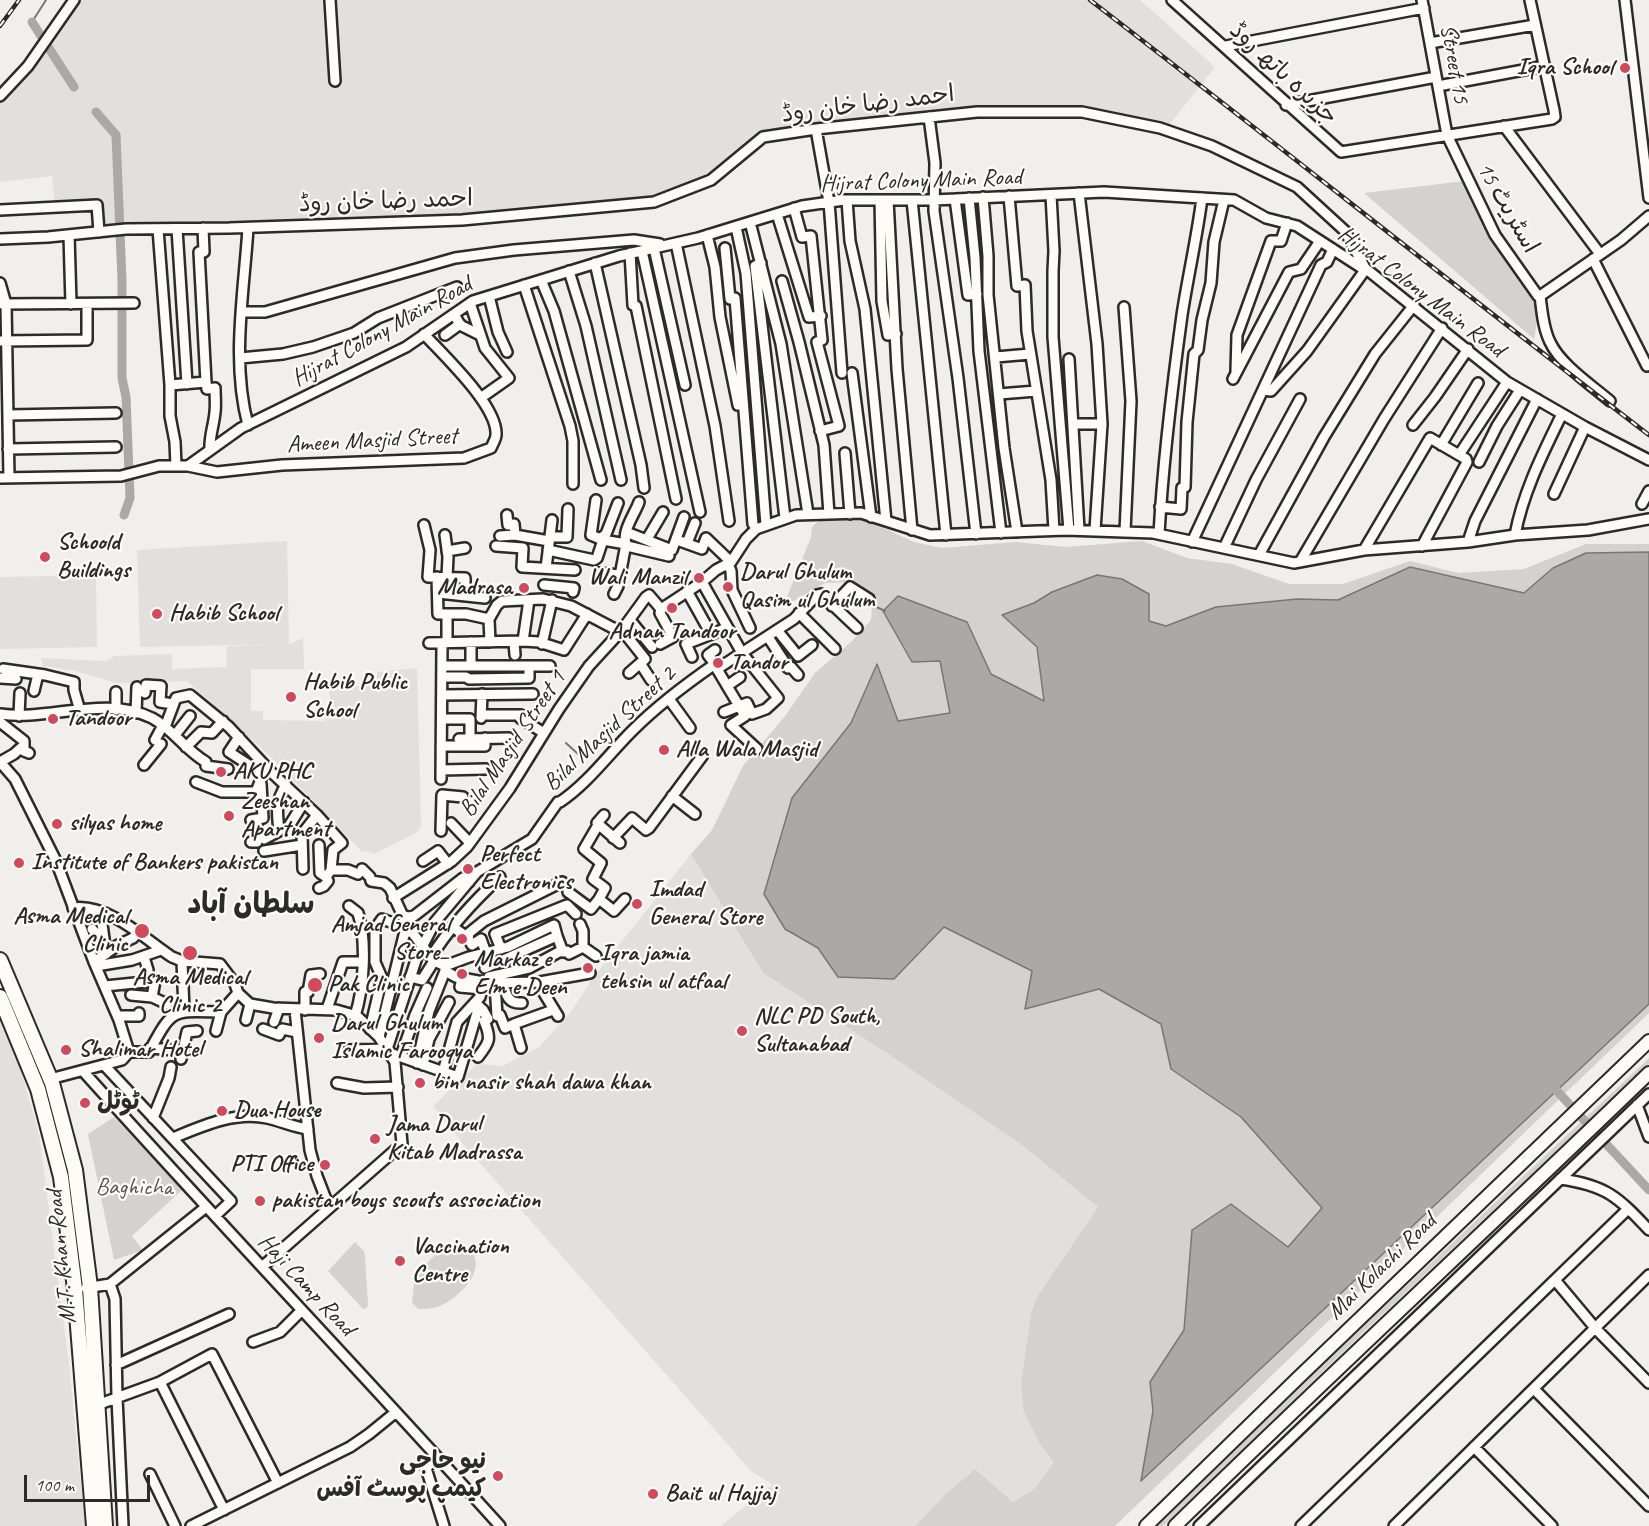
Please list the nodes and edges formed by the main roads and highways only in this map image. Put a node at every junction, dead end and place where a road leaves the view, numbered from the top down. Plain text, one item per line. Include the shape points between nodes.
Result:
1 (0, 960) edge
2 (0, 997) edge
3 (1649, 1041) edge
4 (1649, 1073) edge
5 (94, 1526) edge
6 (105, 1526) edge
7 (1146, 1526) edge
8 (1175, 1526) edge

1 - 6 highway, M.T. Khan Road via 50,1079 75,1170 90,1287
2 - 5 highway, M.T. Khan Road via 38,1089 61,1177 75,1289
3 - 7 main road, Mai Kolachi Road
4 - 8 main road, Mai Kolachi Road

